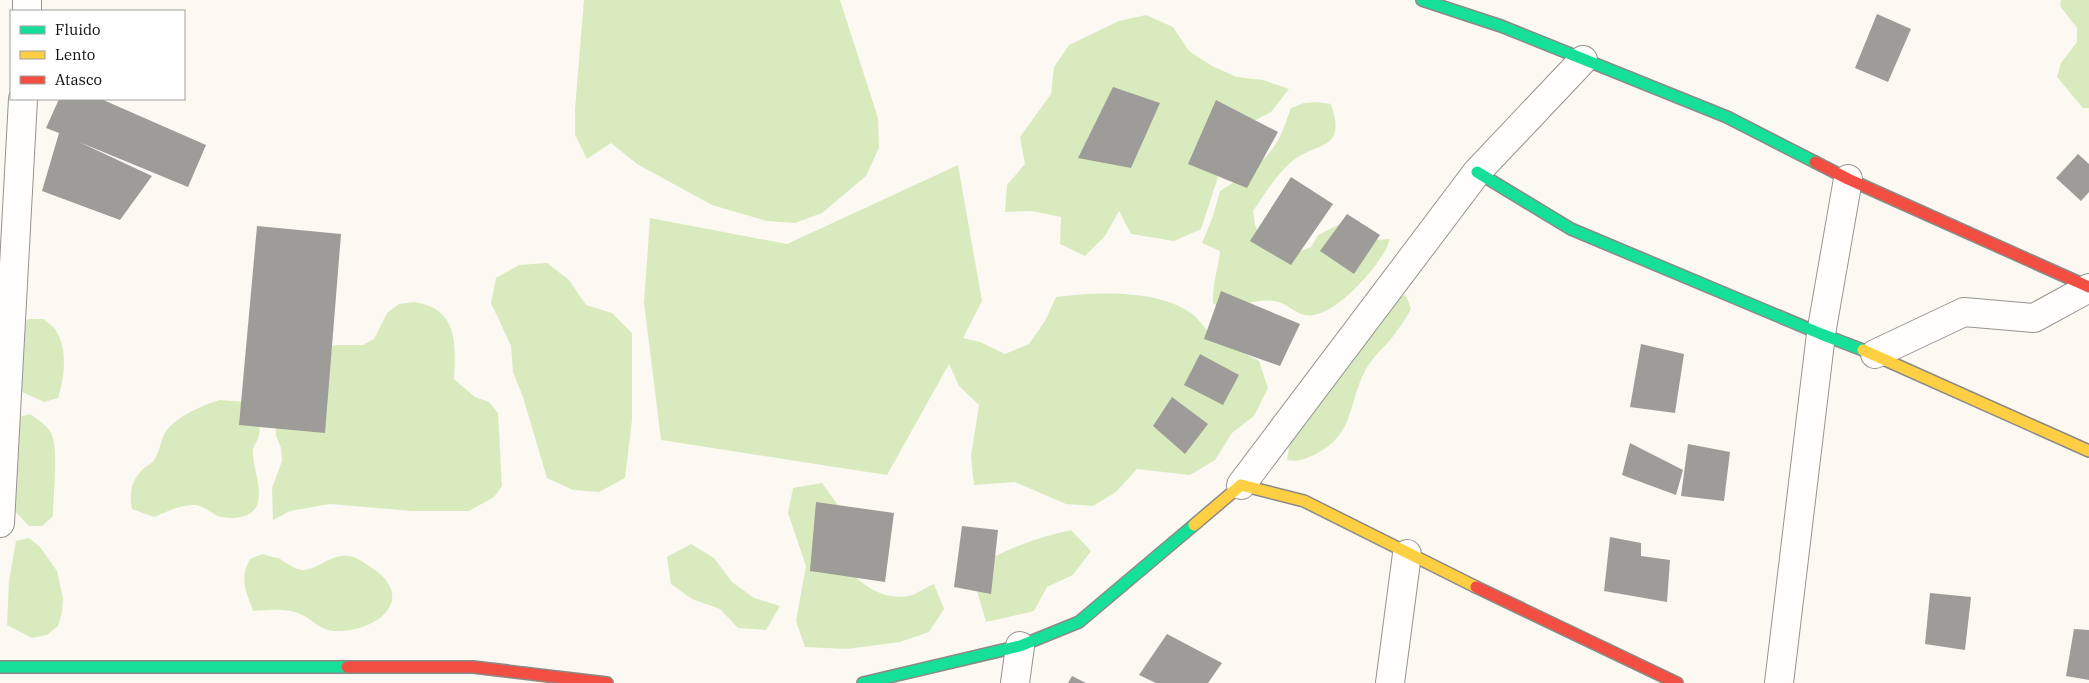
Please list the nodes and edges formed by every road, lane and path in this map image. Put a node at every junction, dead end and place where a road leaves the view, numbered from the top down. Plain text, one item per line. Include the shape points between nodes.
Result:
1 (1422, 0) edge
2 (1583, 60) junction
3 (23, 100) edge
4 (10, 142) edge
5 (1477, 172) junction
6 (1848, 180) junction
7 (2089, 288) edge
8 (1821, 334) junction
9 (1875, 354) junction
10 (2089, 451) edge
11 (1241, 485) junction
12 (0, 523) edge
13 (1407, 554) junction
14 (1020, 646) junction
15 (0, 667) edge
16 (472, 675) edge
17 (607, 683) edge
18 (863, 683) edge
19 (1015, 683) edge
20 (1390, 683) edge
21 (1677, 683) edge
22 (1779, 683) edge

1 - 2 street via 1501,26
2 - 5 street
2 - 6 street via 1727,117
3 - 4 street
4 - 12 street
5 - 8 street via 1571,229
5 - 11 street
6 - 7 street
6 - 8 street
7 - 9 street via 2034,318 1964,312
8 - 9 street
8 - 22 street
9 - 10 street
11 - 13 street via 1304,500
11 - 14 street via 1079,622
13 - 20 street
13 - 21 street
14 - 18 street
14 - 19 street
15 - 16 street
16 - 17 street

